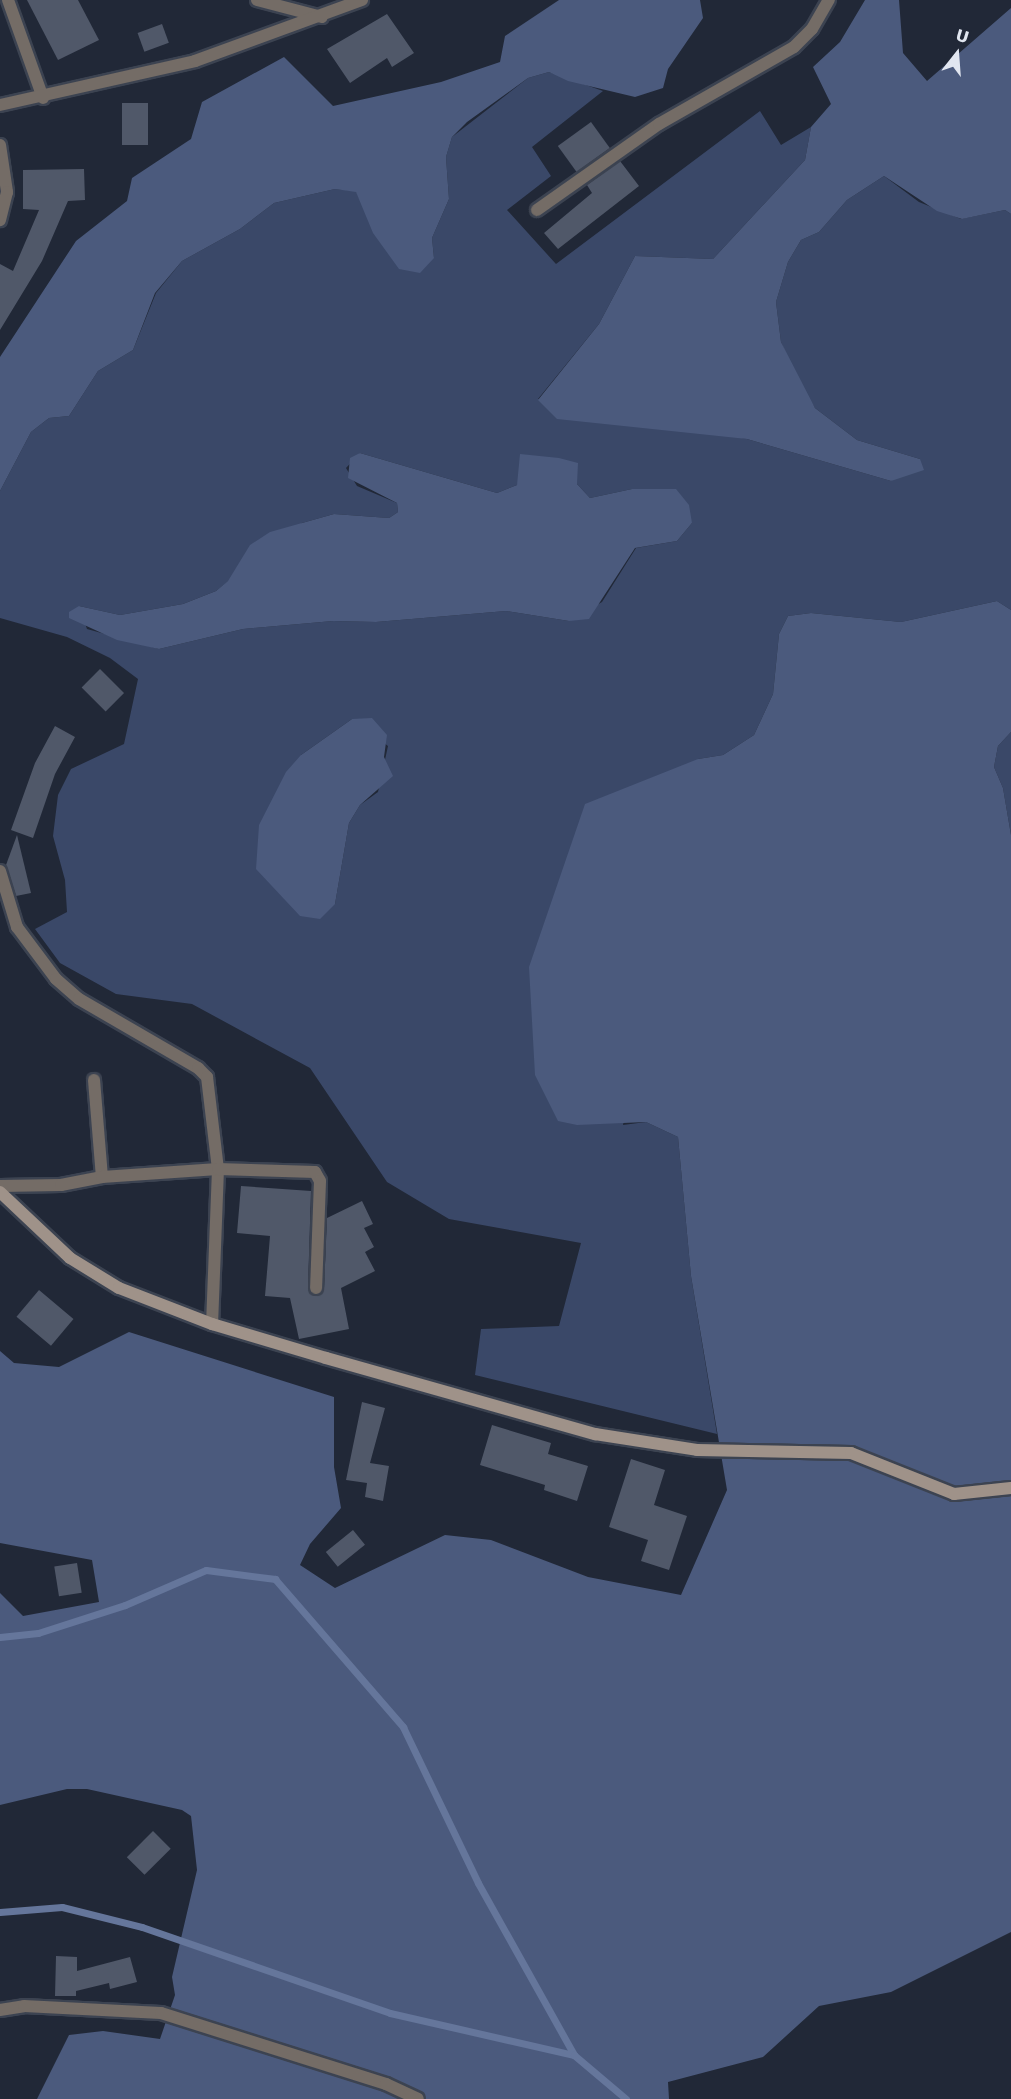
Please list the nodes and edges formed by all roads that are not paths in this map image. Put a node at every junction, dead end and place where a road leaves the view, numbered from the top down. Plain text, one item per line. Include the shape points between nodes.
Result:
1 (8, 0) edge
2 (257, 0) edge
3 (362, 0) edge
4 (829, 0) edge
5 (322, 17) junction
6 (43, 98) junction
7 (0, 105) edge
8 (0, 146) edge
9 (537, 210) dead end
10 (0, 220) edge
11 (0, 871) edge
12 (94, 1080) dead end
13 (218, 1169) junction
14 (102, 1177) junction
15 (0, 1186) edge
16 (0, 1192) edge
17 (316, 1288) dead end
18 (212, 1324) junction
19 (1011, 1488) edge
20 (0, 2010) edge
21 (418, 2099) edge

1 - 6 street
2 - 5 street
3 - 5 street
4 - 9 street via 794,47 659,124
5 - 6 street via 195,61
6 - 7 street
8 - 10 street via 7,192
11 - 13 street via 17,927 56,979 79,999 198,1068 207,1077
12 - 14 street
13 - 14 street
13 - 17 street via 315,1172 320,1181
13 - 18 street
14 - 15 street via 61,1185
16 - 18 street via 70,1258 96,1276
18 - 19 street via 595,1434 697,1450 851,1453 954,1494
20 - 21 street via 24,2006 161,2013 309,2063 386,2084

